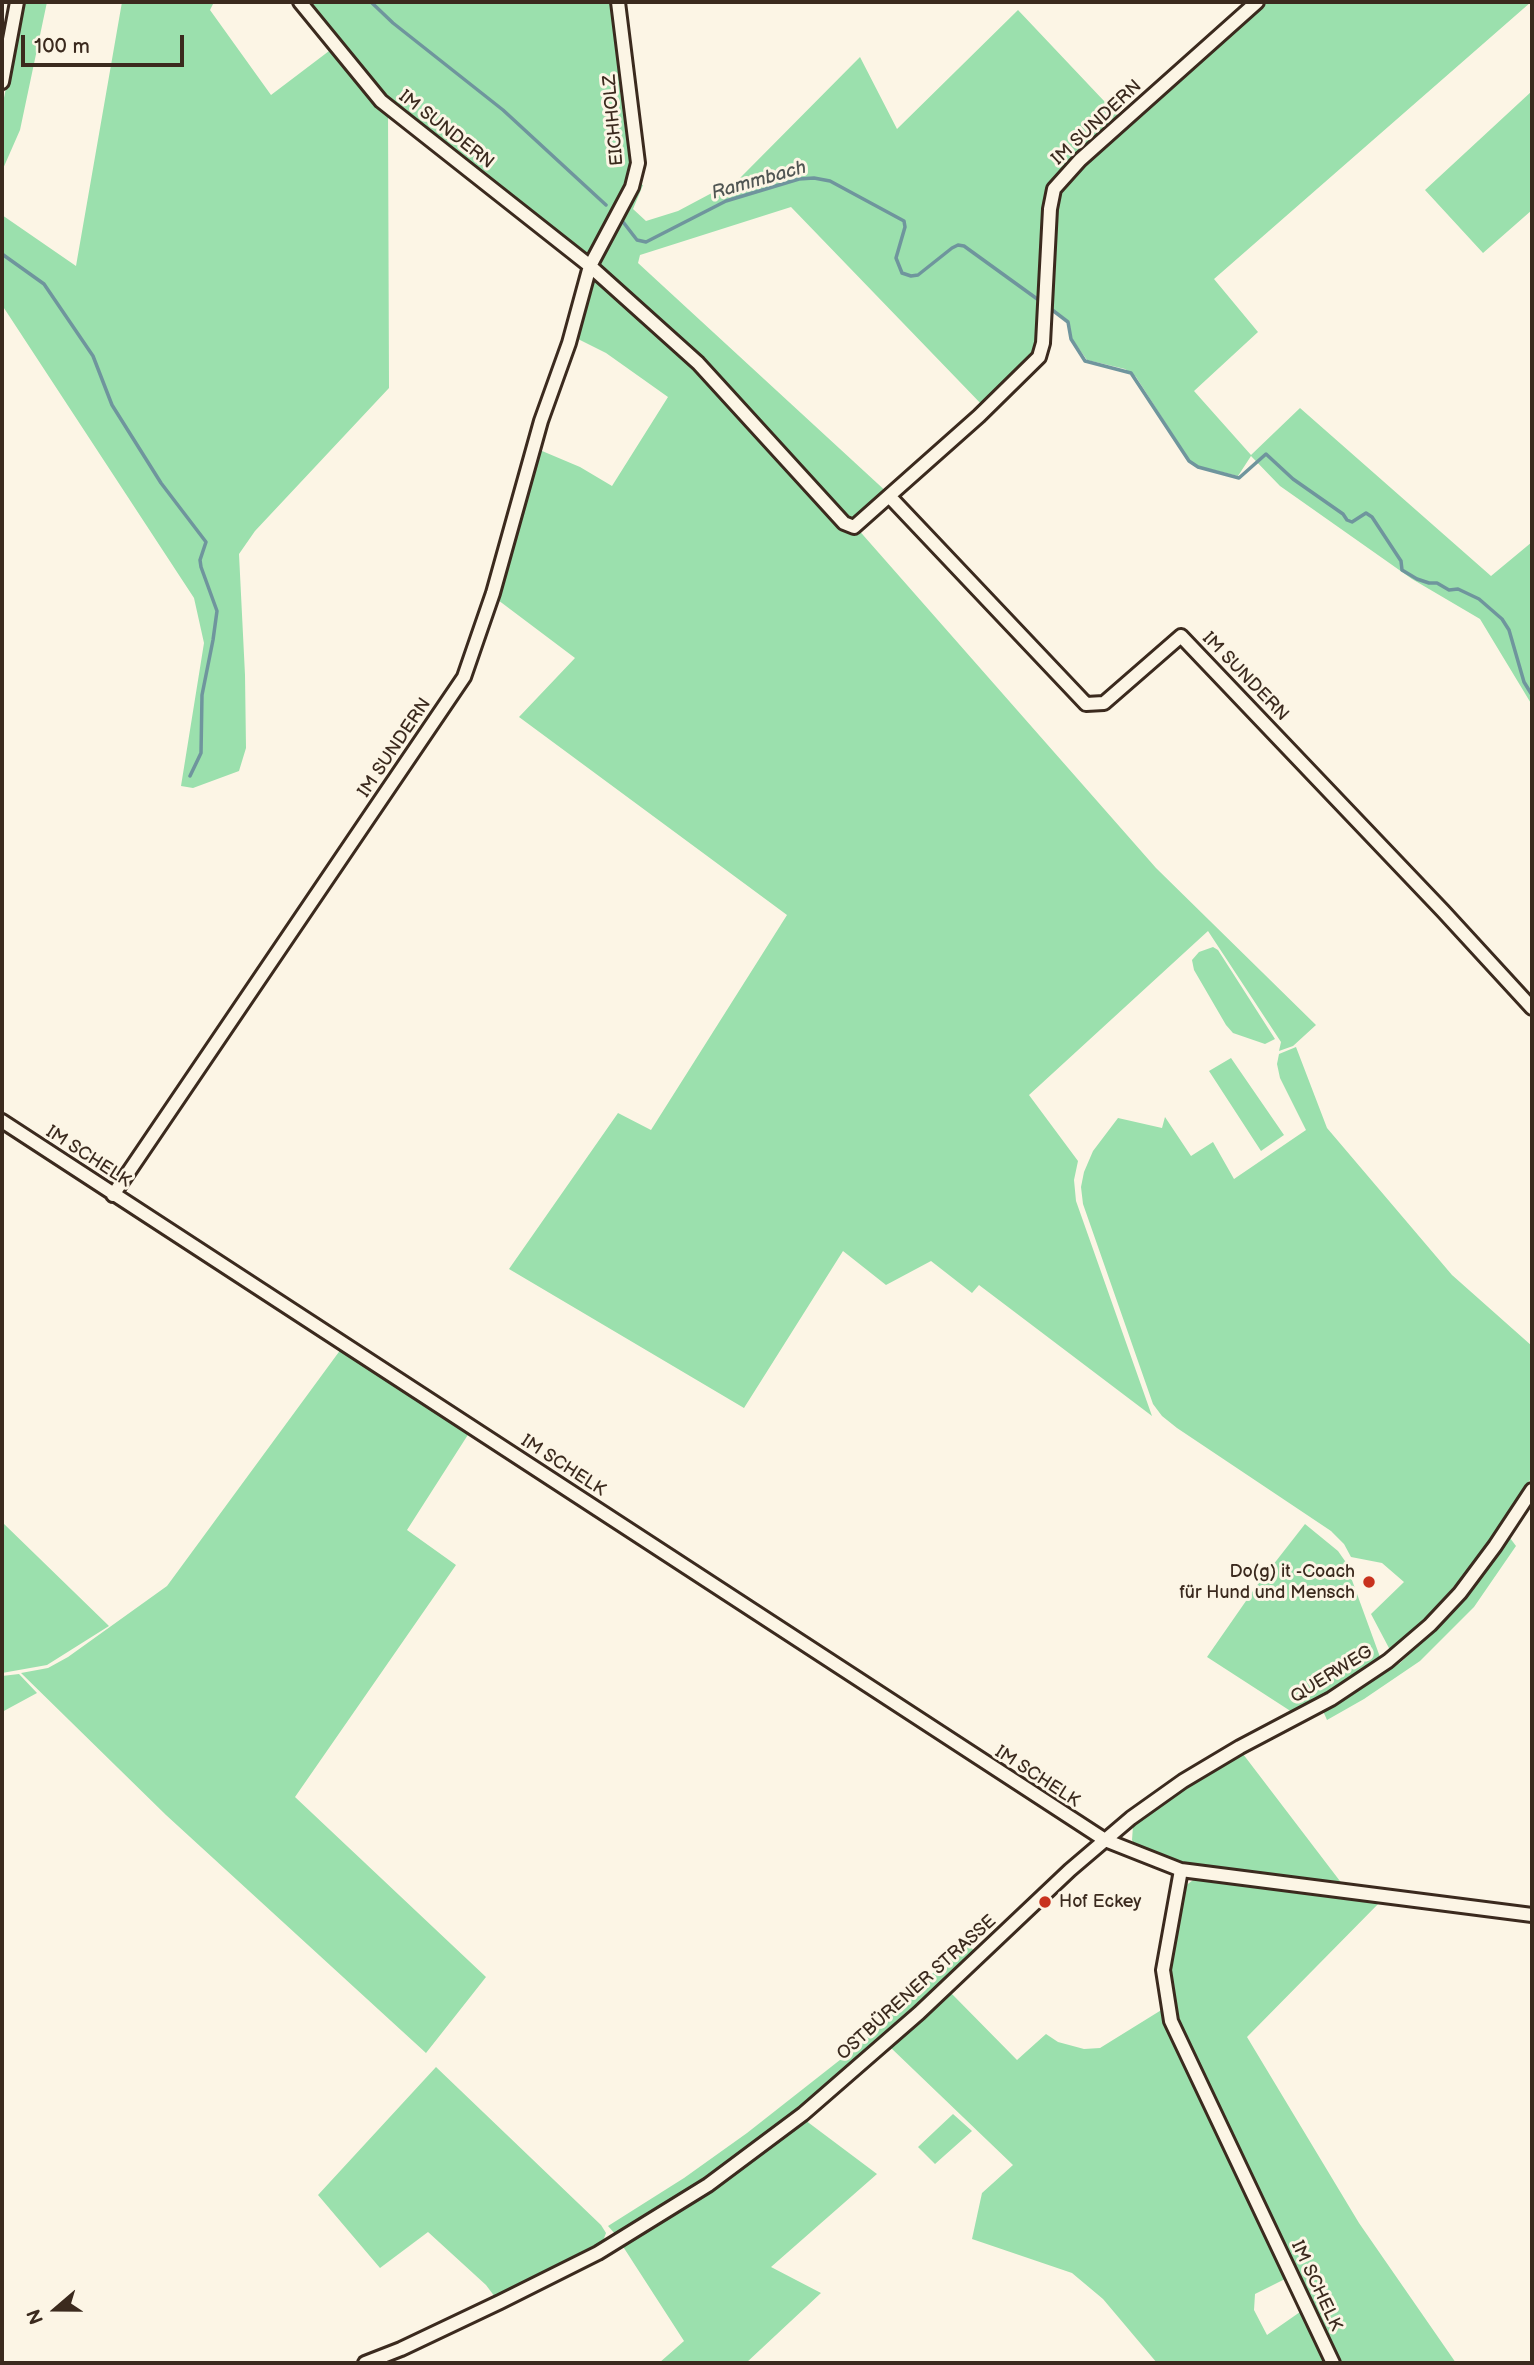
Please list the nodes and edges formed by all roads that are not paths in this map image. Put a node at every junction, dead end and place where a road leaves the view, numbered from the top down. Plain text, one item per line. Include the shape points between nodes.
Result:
1 (17, 2) edge
2 (300, 2) edge
3 (618, 2) edge
4 (1257, 2) edge
5 (2, 82) edge
6 (590, 266) junction
7 (890, 497) junction
8 (1532, 1008) edge
9 (2, 1121) edge
10 (113, 1195) junction
11 (1532, 1490) edge
12 (1105, 1840) junction
13 (1181, 1870) junction
14 (1532, 1915) edge
15 (365, 2363) edge
16 (1333, 2363) edge

1 - 5 street
2 - 6 street, IM SUNDERN via 381,101
3 - 6 street, EICHHOLZ via 638,163 632,187
4 - 7 street, IM SUNDERN via 1054,188 1039,357
6 - 7 street, IM SUNDERN via 698,363 844,523 854,527
6 - 10 street, IM SUNDERN via 464,677
7 - 8 street, IM SUNDERN via 1086,704 1104,703 1181,636
9 - 10 street, IM SCHELK
10 - 12 street, IM SCHELK
11 - 12 street, QUERWEG via 1460,1593 1388,1661 1331,1699 1183,1781
12 - 13 street
12 - 15 street, OSTBÜRENER STRASSE via 803,2114 708,2185 598,2253
13 - 14 street
13 - 16 street, IM SCHELK via 1163,1970 1171,2021

